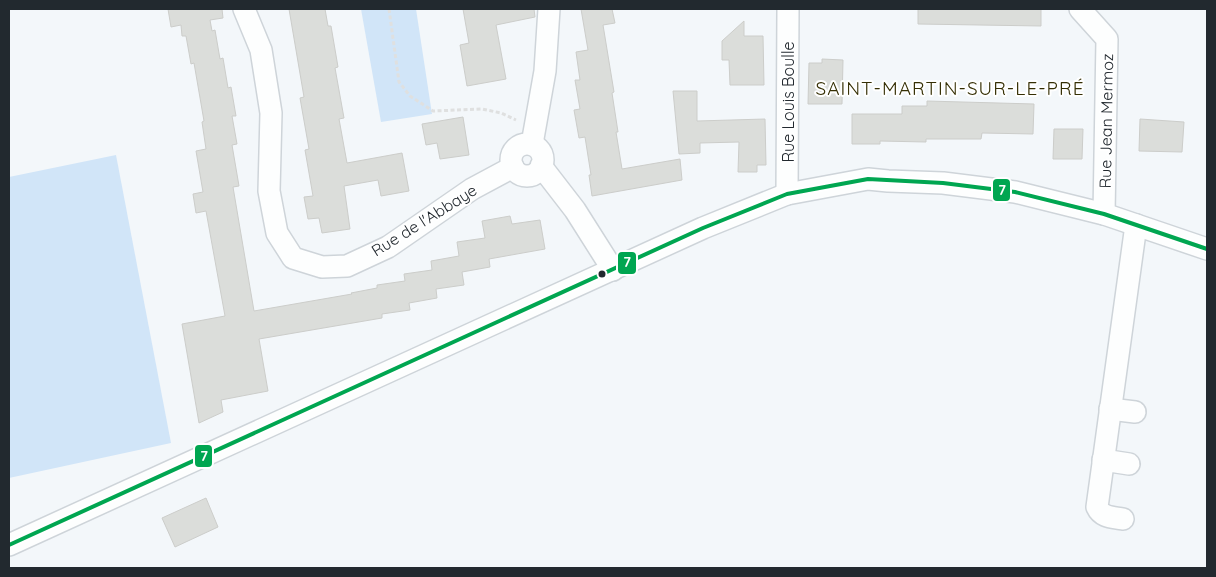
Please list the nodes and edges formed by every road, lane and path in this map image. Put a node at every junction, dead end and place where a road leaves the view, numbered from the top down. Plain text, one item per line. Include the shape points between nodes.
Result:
1 (244, 9) edge
2 (389, 9) edge
3 (549, 9) edge
4 (788, 9) edge
5 (1080, 9) edge
6 (533, 137) junction
7 (513, 166) junction
8 (542, 166) junction
9 (787, 194) junction
10 (1104, 214) junction
11 (1136, 225) junction
12 (1207, 249) edge
13 (613, 270) junction
14 (1110, 409) junction
15 (1135, 412) dead end
16 (1104, 460) junction
17 (1130, 464) dead end
18 (1124, 519) dead end
19 (9, 545) edge

1 - 7 street, Rue de l'Abbaye via 261,50 271,113 269,191 278,233 293,258 322,267 347,266 388,246 472,189
2 - 6 path via 399,82 410,96 434,111 482,109 501,113
3 - 6 street via 545,71
4 - 9 street, Rue Louis Boulle
5 - 10 street, Rue Jean Mermoz via 1107,39
6 - 7 street via 517,148 512,157
6 - 8 street via 543,156
7 - 8 street via 520,174 530,175
8 - 13 street
9 - 10 street via 868,179 943,182 1015,192
9 - 13 street
10 - 11 street
11 - 12 street
11 - 14 street
13 - 19 street
14 - 15 street
14 - 16 street
16 - 17 street
16 - 18 street via 1097,507 1106,517

